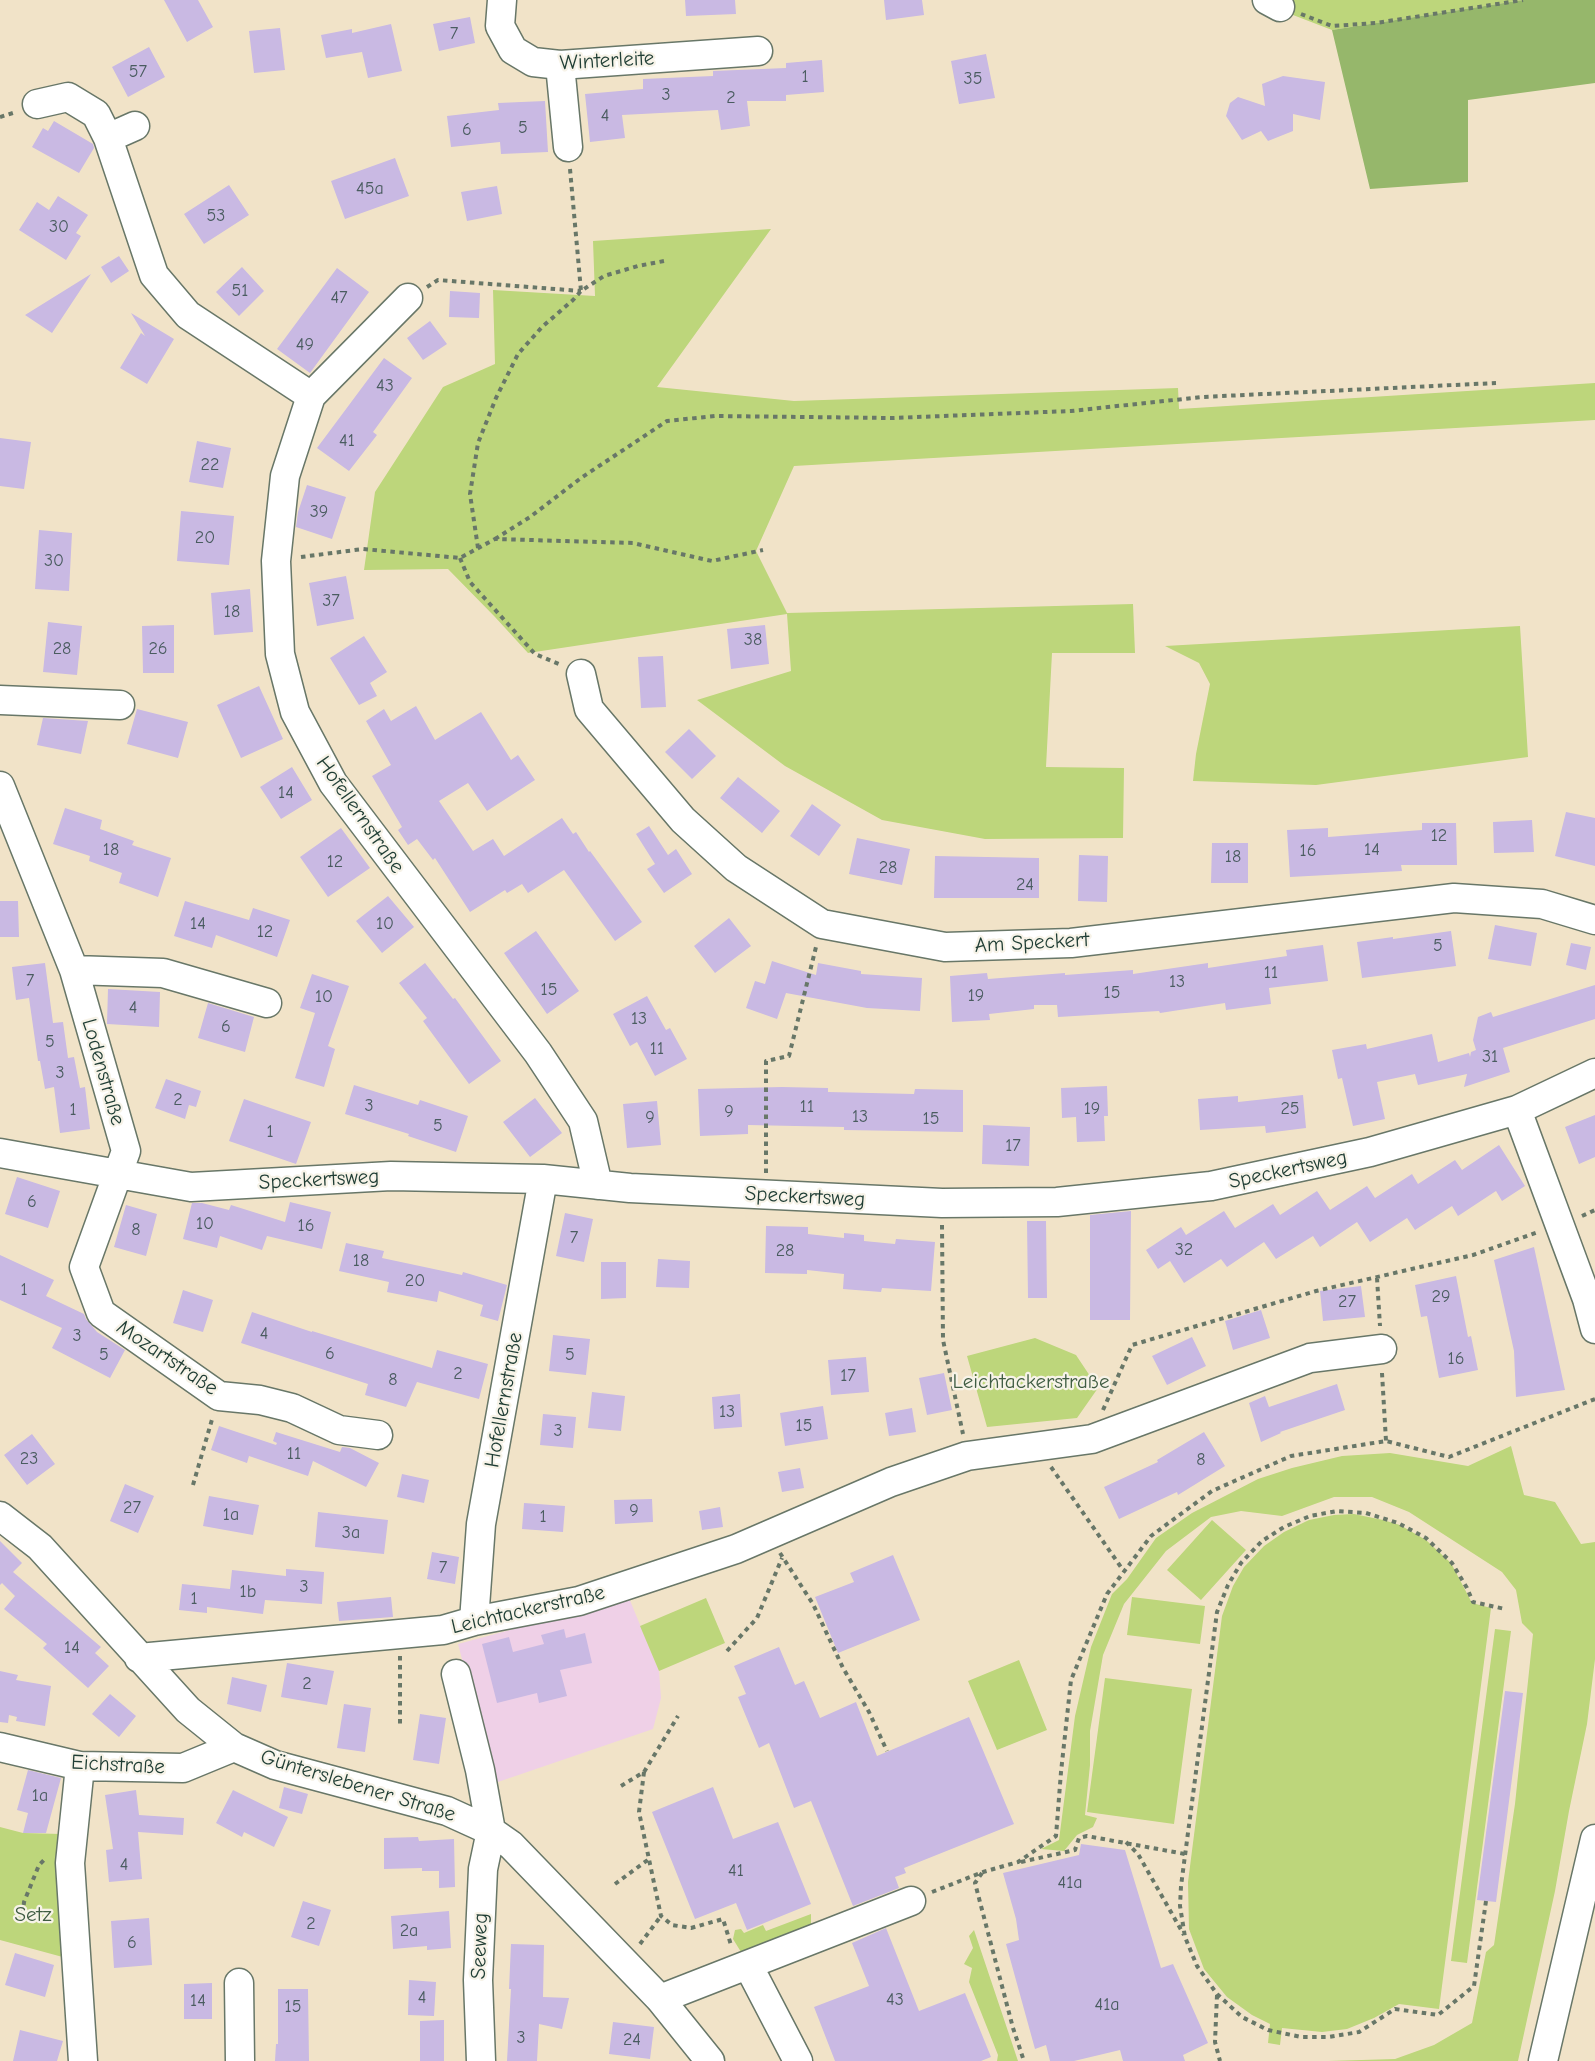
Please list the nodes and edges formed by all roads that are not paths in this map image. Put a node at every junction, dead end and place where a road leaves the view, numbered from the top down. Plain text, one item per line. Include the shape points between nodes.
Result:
1 (502, 0) edge
2 (758, 51) dead end
3 (560, 65) junction
4 (37, 105) dead end
5 (135, 126) dead end
6 (108, 138) junction
7 (568, 147) road end
8 (408, 298) road end
9 (311, 396) junction
10 (581, 674) road end
11 (0, 700) edge
12 (120, 705) dead end
13 (0, 786) edge
14 (1595, 920) edge
15 (74, 970) junction
16 (267, 1003) dead end
17 (1595, 1073) edge
18 (1517, 1110) junction
19 (0, 1153) edge
20 (119, 1173) junction
21 (543, 1179) junction
22 (598, 1185) junction
23 (1595, 1329) edge
24 (1382, 1349) dead end
25 (378, 1435) dead end
26 (0, 1516) edge
27 (474, 1621) junction
28 (139, 1658) junction
29 (456, 1674) dead end
30 (234, 1746) junction
31 (0, 1747) edge
32 (80, 1766) junction
33 (491, 1831) junction
34 (1595, 1839) edge
35 (910, 1901) road end
36 (743, 1967) junction
37 (239, 1983) dead end
38 (660, 1999) junction
39 (83, 2061) edge
40 (240, 2061) edge
41 (481, 2061) edge
42 (710, 2061) edge
43 (798, 2061) edge
44 (1543, 2061) edge

1 - 3 street, Winterleite via 500,26 513,50 533,62
2 - 3 street, Winterleite
3 - 7 street
4 - 6 street via 68,98 96,114
5 - 6 street
6 - 9 street via 154,275 188,315
8 - 9 street, Hofellernstraße
9 - 22 street, Hofellernstraße via 285,476 276,561 280,654 295,712 333,783 583,1120
10 - 14 street, Am Speckert via 589,709 682,820 735,868 822,924 945,947 1071,943 1454,898 1542,904
11 - 12 street
13 - 15 street, Lodenstraße
15 - 16 street via 163,973
15 - 20 street, Lodenstraße via 126,1151
17 - 18 street, Speckertsweg
18 - 22 street, Speckertsweg via 1370,1152 1211,1186 1057,1202 942,1203
18 - 23 street
19 - 20 street, Speckertsweg
20 - 21 street, Speckertsweg via 191,1187 390,1176
20 - 25 street, Mozartstraße via 84,1267 101,1313 219,1396 260,1400 292,1408 339,1430
21 - 22 street, Speckertsweg
21 - 27 street, Hofellernstraße via 481,1524
24 - 27 street, Leichtackerstraße via 1310,1358 1092,1439 967,1456 891,1482 776,1546 736,1549 579,1601
26 - 28 street, Günterslebener Straße via 40,1548
27 - 28 street, Leichtackerstraße via 443,1630
28 - 30 street, Günterslebener Straße via 188,1710
29 - 33 street
30 - 32 street, Eichstraße via 183,1768
30 - 33 street, Günterslebener Straße via 275,1764 447,1811
31 - 32 street, Eichstraße
32 - 39 street via 70,1863
33 - 38 street, Günterslebener Straße via 511,1845
33 - 41 street, Seeweg via 483,1869 478,1980
34 - 44 street
35 - 36 street
36 - 38 street
36 - 43 street
37 - 40 street
38 - 42 street, Günterslebener Straße

